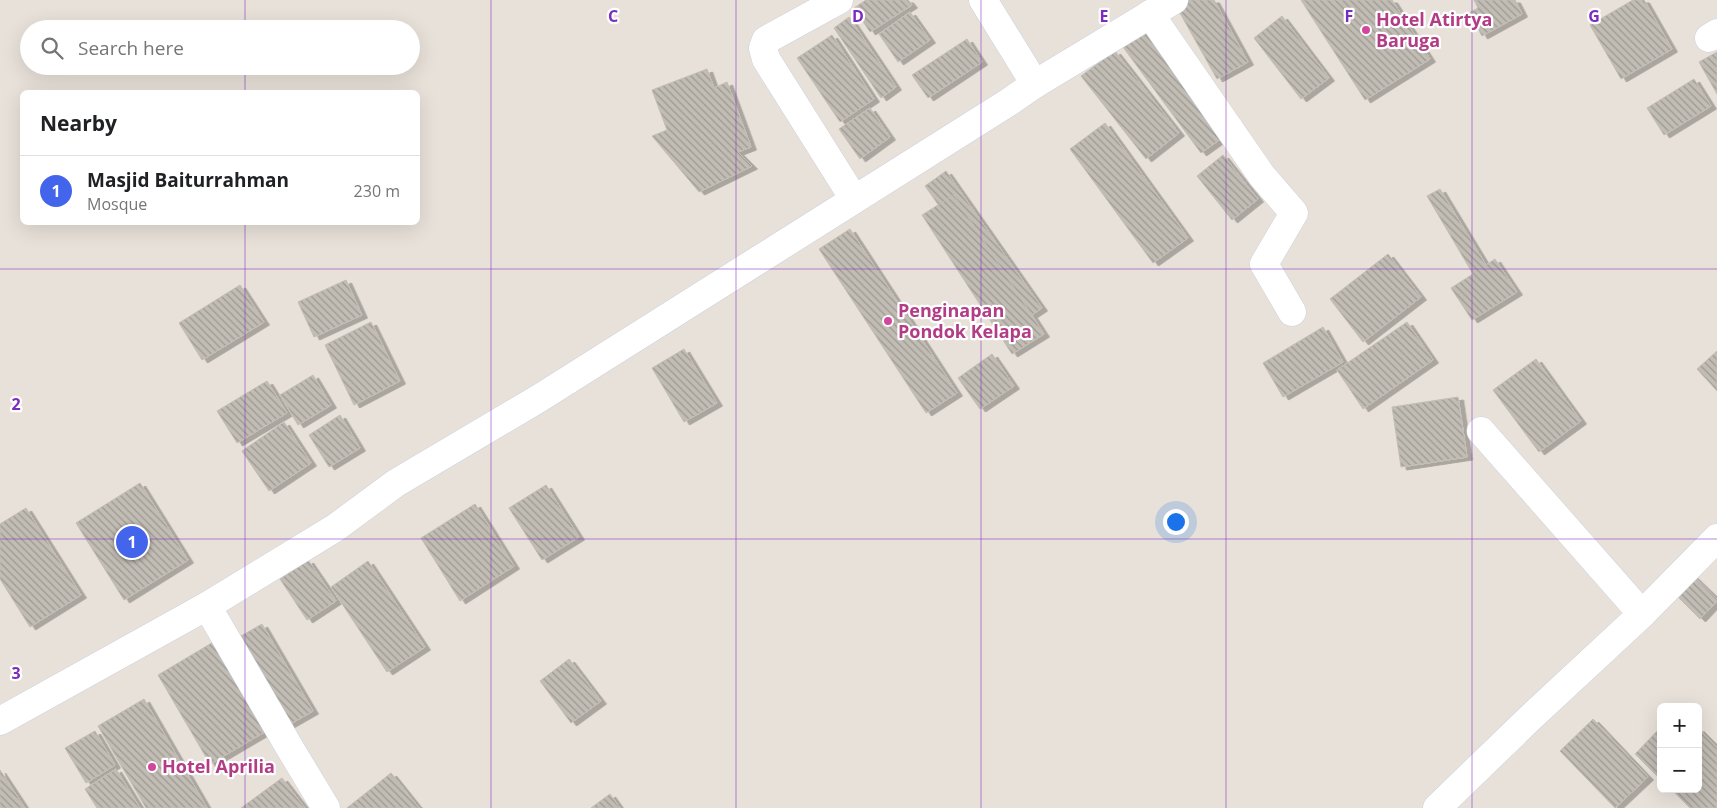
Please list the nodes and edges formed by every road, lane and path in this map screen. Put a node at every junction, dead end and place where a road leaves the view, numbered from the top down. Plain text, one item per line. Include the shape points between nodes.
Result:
1 (840, 0) edge
2 (982, 0) edge
3 (1174, 0) edge
4 (1150, 14) junction
5 (1035, 84) junction
6 (854, 200) junction
7 (1292, 312) dead end
8 (1481, 431) dead end
9 (1717, 538) edge
10 (207, 606) junction
11 (1642, 614) junction
12 (0, 721) edge
13 (326, 808) edge
14 (1437, 808) edge

1 - 6 street via 766,40 763,48 766,59
2 - 5 street
3 - 4 street
4 - 5 street
4 - 7 street via 1262,176 1294,213 1264,264
5 - 6 street
6 - 10 street via 538,399 396,483 335,528
8 - 11 street
9 - 11 street
10 - 12 street
10 - 13 street
11 - 14 street

